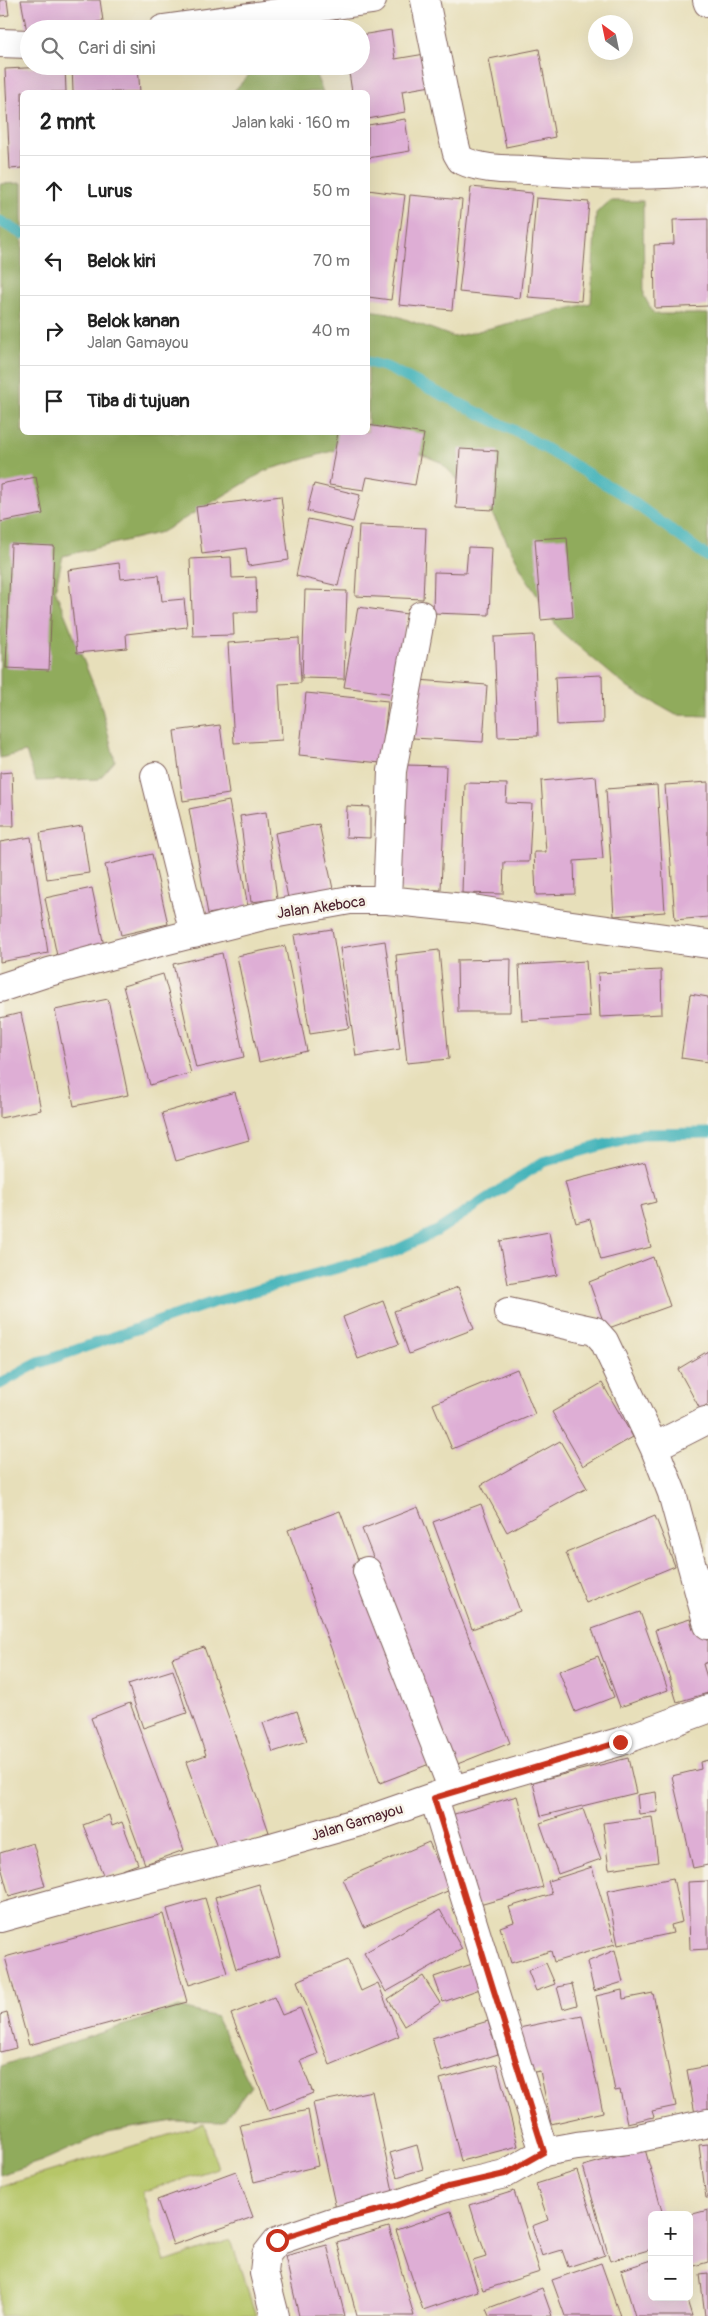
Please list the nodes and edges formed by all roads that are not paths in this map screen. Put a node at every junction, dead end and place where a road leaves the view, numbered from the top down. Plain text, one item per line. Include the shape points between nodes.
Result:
1 (372, 0) edge
2 (425, 0) edge
3 (228, 20) edge
4 (0, 43) edge
5 (20, 44) edge
6 (708, 171) edge
7 (421, 615) dead end
8 (154, 776) dead end
9 (387, 900) junction
10 (194, 934) junction
11 (708, 944) edge
12 (0, 988) edge
13 (508, 1312) dead end
14 (705, 1422) dead end
15 (654, 1447) junction
16 (367, 1571) dead end
17 (708, 1625) edge
18 (708, 1709) edge
19 (444, 1794) junction
20 (0, 1918) edge
21 (708, 2123) edge
22 (544, 2152) junction
23 (275, 2316) edge

1 - 3 street
2 - 6 street via 452,133 461,160 484,167 573,174 672,175
4 - 5 street
7 - 9 street via 392,771
8 - 10 street
9 - 10 street, Jalan Akeboca via 350,900 267,915
9 - 11 street, Jalan Akeboca via 473,909
10 - 12 street, Jalan Akeboca
13 - 15 street via 595,1331 611,1354
14 - 15 street
15 - 17 street via 672,1493
16 - 19 street
18 - 19 street, Jalan Gamayou via 620,1742
19 - 20 street, Jalan Gamayou via 275,1846
19 - 22 street
21 - 22 street via 634,2139
22 - 23 street via 505,2174 448,2187 277,2240 266,2255 264,2273

